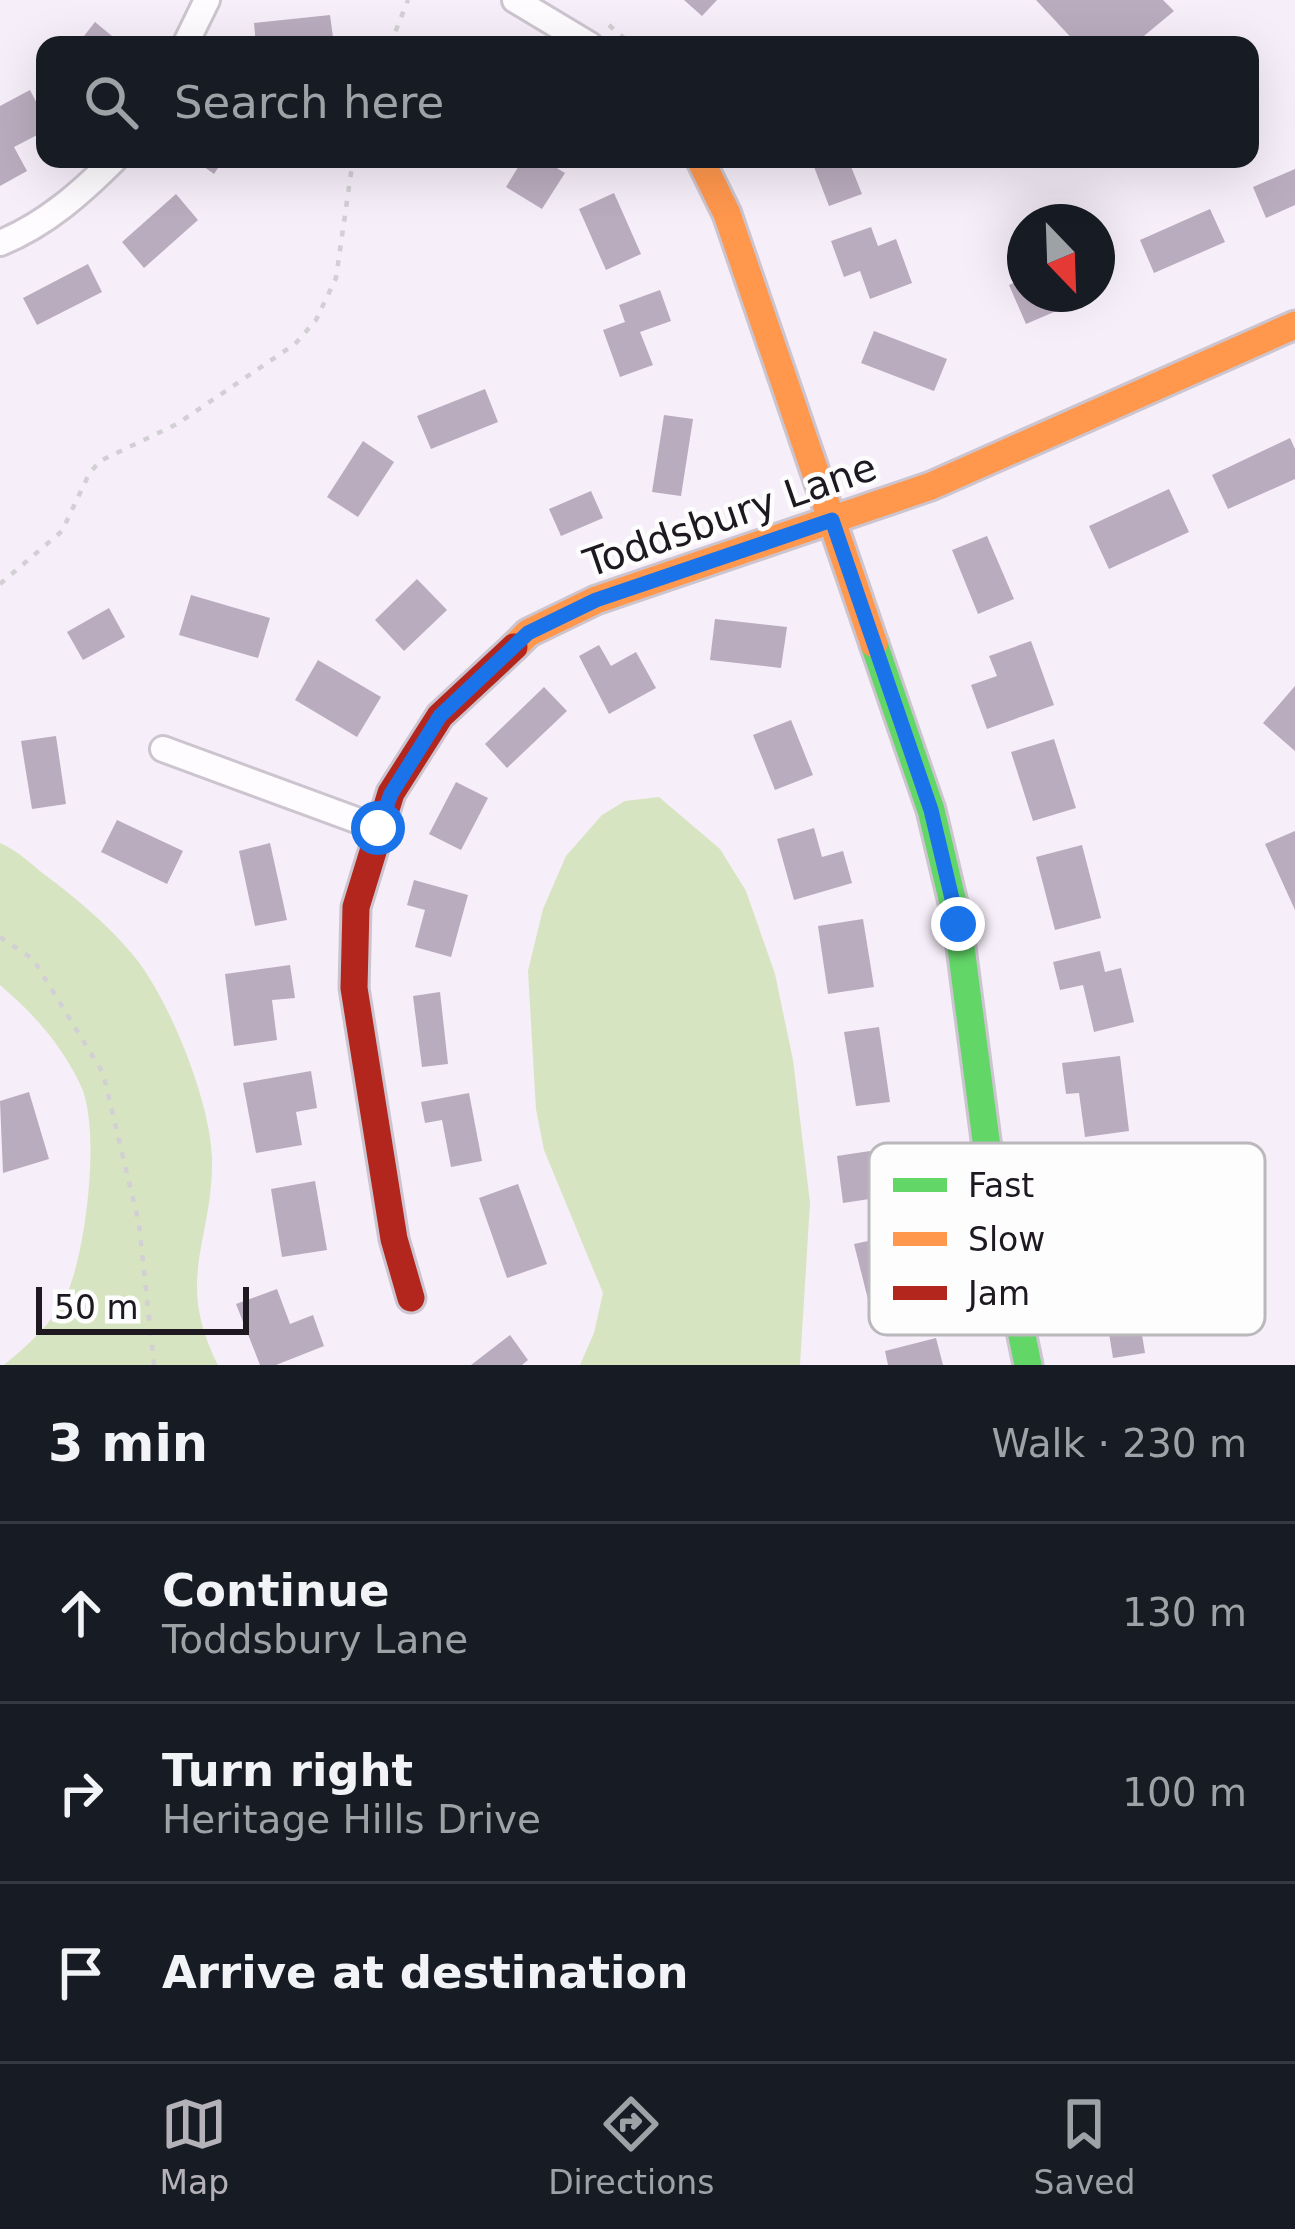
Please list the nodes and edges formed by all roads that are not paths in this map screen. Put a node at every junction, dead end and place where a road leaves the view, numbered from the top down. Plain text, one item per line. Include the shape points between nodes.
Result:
1 (207, 0) edge
2 (515, 0) edge
3 (189, 36) edge
4 (575, 36) edge
5 (106, 168) edge
6 (704, 168) edge
7 (0, 243) edge
8 (1295, 325) edge
9 (832, 520) junction
10 (163, 749) dead end
11 (378, 828) junction
12 (986, 1143) edge
13 (411, 1298) dead end
14 (1022, 1335) edge
15 (1028, 1365) edge

1 - 3 street
2 - 4 street
5 - 7 street via 77,197
6 - 9 street
8 - 9 street, Toddsbury Lane via 931,486
9 - 11 street, Toddsbury Lane via 596,600 528,633 440,716
9 - 12 street via 931,810 958,924
10 - 11 street
11 - 13 street, Toddsbury Lane via 356,907 354,988 394,1239
14 - 15 street

